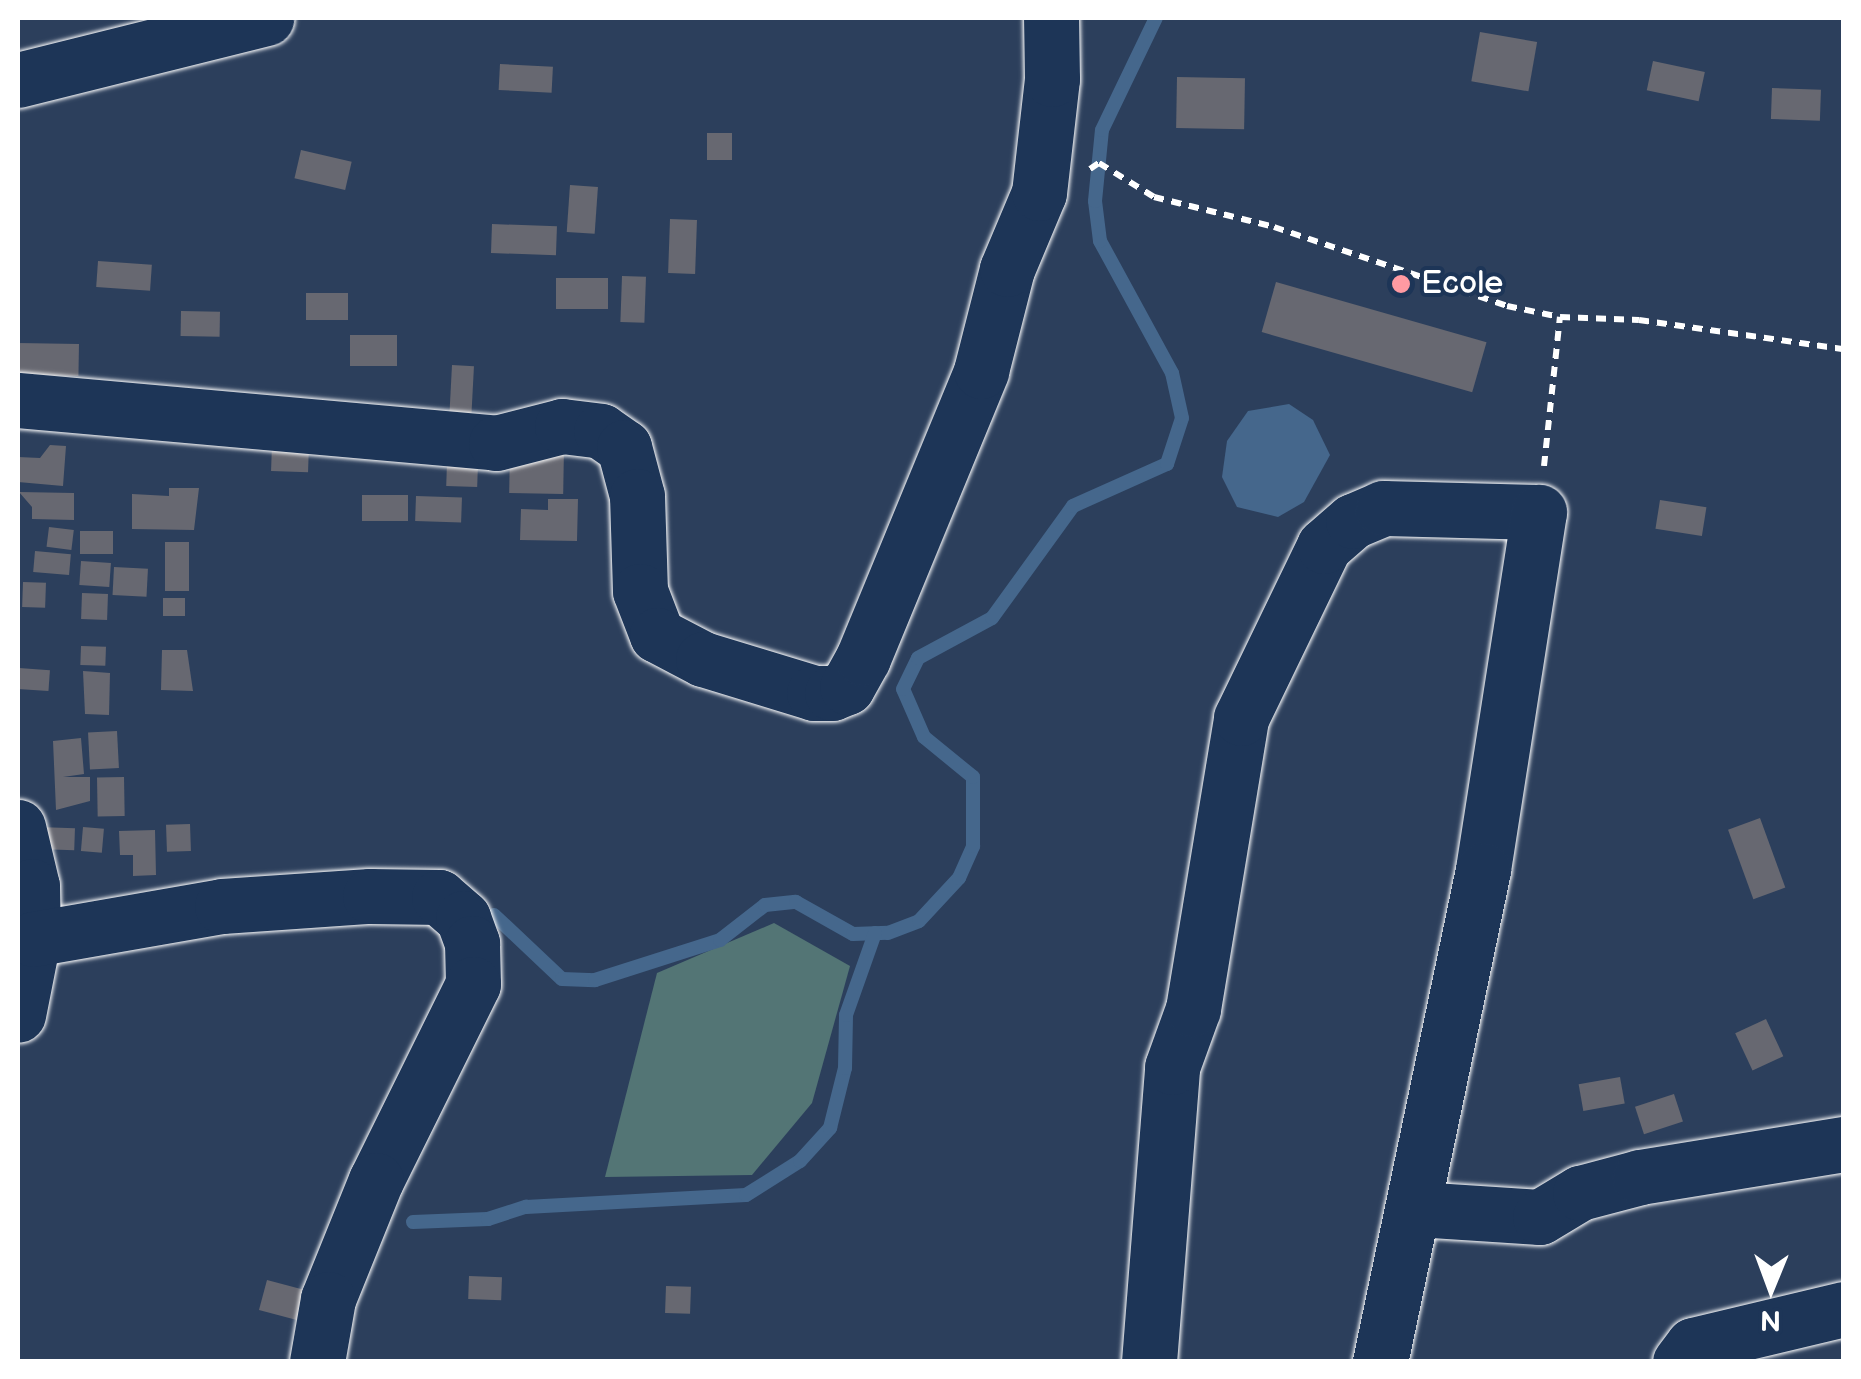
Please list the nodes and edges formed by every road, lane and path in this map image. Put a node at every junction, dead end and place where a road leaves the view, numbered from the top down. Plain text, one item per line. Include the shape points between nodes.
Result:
1 (266, 18) edge
2 (1051, 18) edge
3 (18, 80) edge
4 (1039, 193) junction
5 (1560, 317) junction
6 (1844, 349) edge
7 (18, 400) edge
8 (1539, 512) junction
9 (18, 828) edge
10 (33, 940) junction
11 (18, 1015) edge
12 (1844, 1144) edge
13 (1417, 1209) junction
14 (1844, 1309) edge
15 (317, 1362) edge
16 (1148, 1362) edge
17 (1380, 1362) edge
18 (1680, 1362) edge

1 - 3 street
2 - 4 street via 1052,79
4 - 5 path via 1062,194 1099,164 1154,197 1274,227 1507,306
4 - 7 street via 1007,269 981,371 863,658 846,687 832,693 703,659 657,635 640,591 637,496 624,447 601,431 562,426 496,442
5 - 6 path via 1639,320
5 - 8 path
8 - 13 street via 1484,870
8 - 16 street via 1383,508 1352,521 1324,546 1241,718 1193,1009 1172,1067
9 - 10 street via 32,886
10 - 11 street
10 - 15 street via 222,906 370,896 439,897 463,918 472,943 473,984 376,1180 328,1299
12 - 13 street via 1640,1177 1580,1193 1540,1218
13 - 17 street
14 - 18 street via 1693,1345

